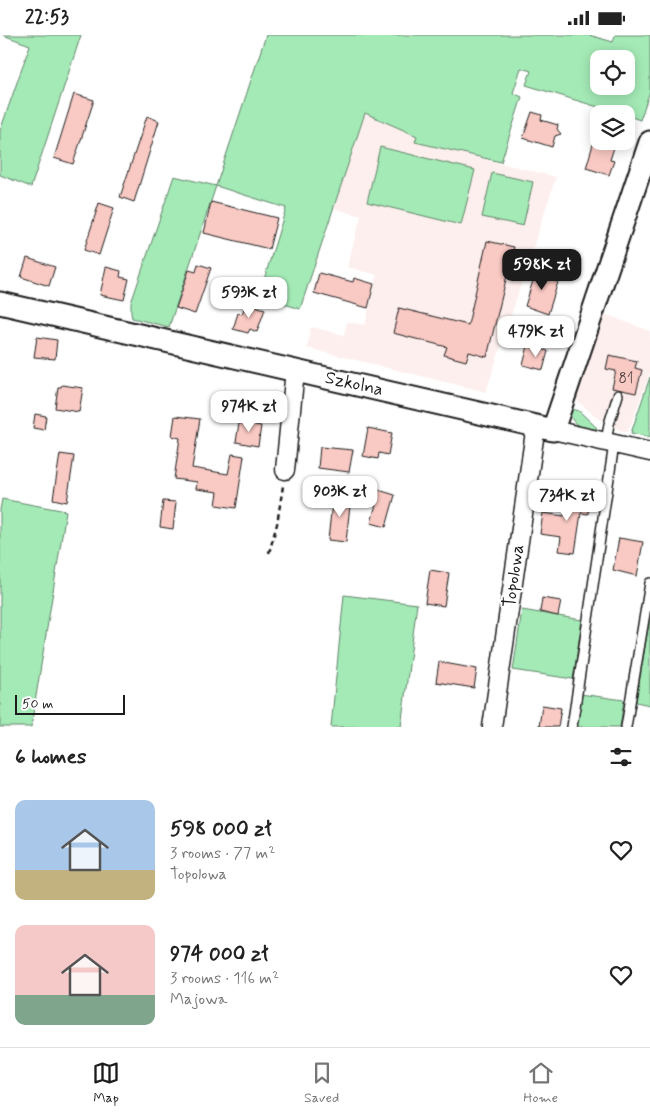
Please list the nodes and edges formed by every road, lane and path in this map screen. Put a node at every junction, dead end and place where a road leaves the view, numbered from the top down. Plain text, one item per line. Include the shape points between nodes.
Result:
1 (650, 142) edge
2 (0, 303) edge
3 (294, 370) junction
4 (618, 395) dead end
5 (545, 428) junction
6 (610, 443) junction
7 (650, 452) edge
8 (285, 471) joint
9 (269, 553) dead end
10 (650, 583) edge
11 (492, 727) edge
12 (572, 727) edge
13 (626, 727) edge

1 - 5 street, Topolowa
2 - 3 street, Szkolna
3 - 5 street, Szkolna
3 - 8 street
4 - 6 lane via 610,424
5 - 6 street, Szkolna
5 - 11 street, Topolowa
6 - 7 street, Szkolna
6 - 12 lane
8 - 9 path
10 - 13 lane

